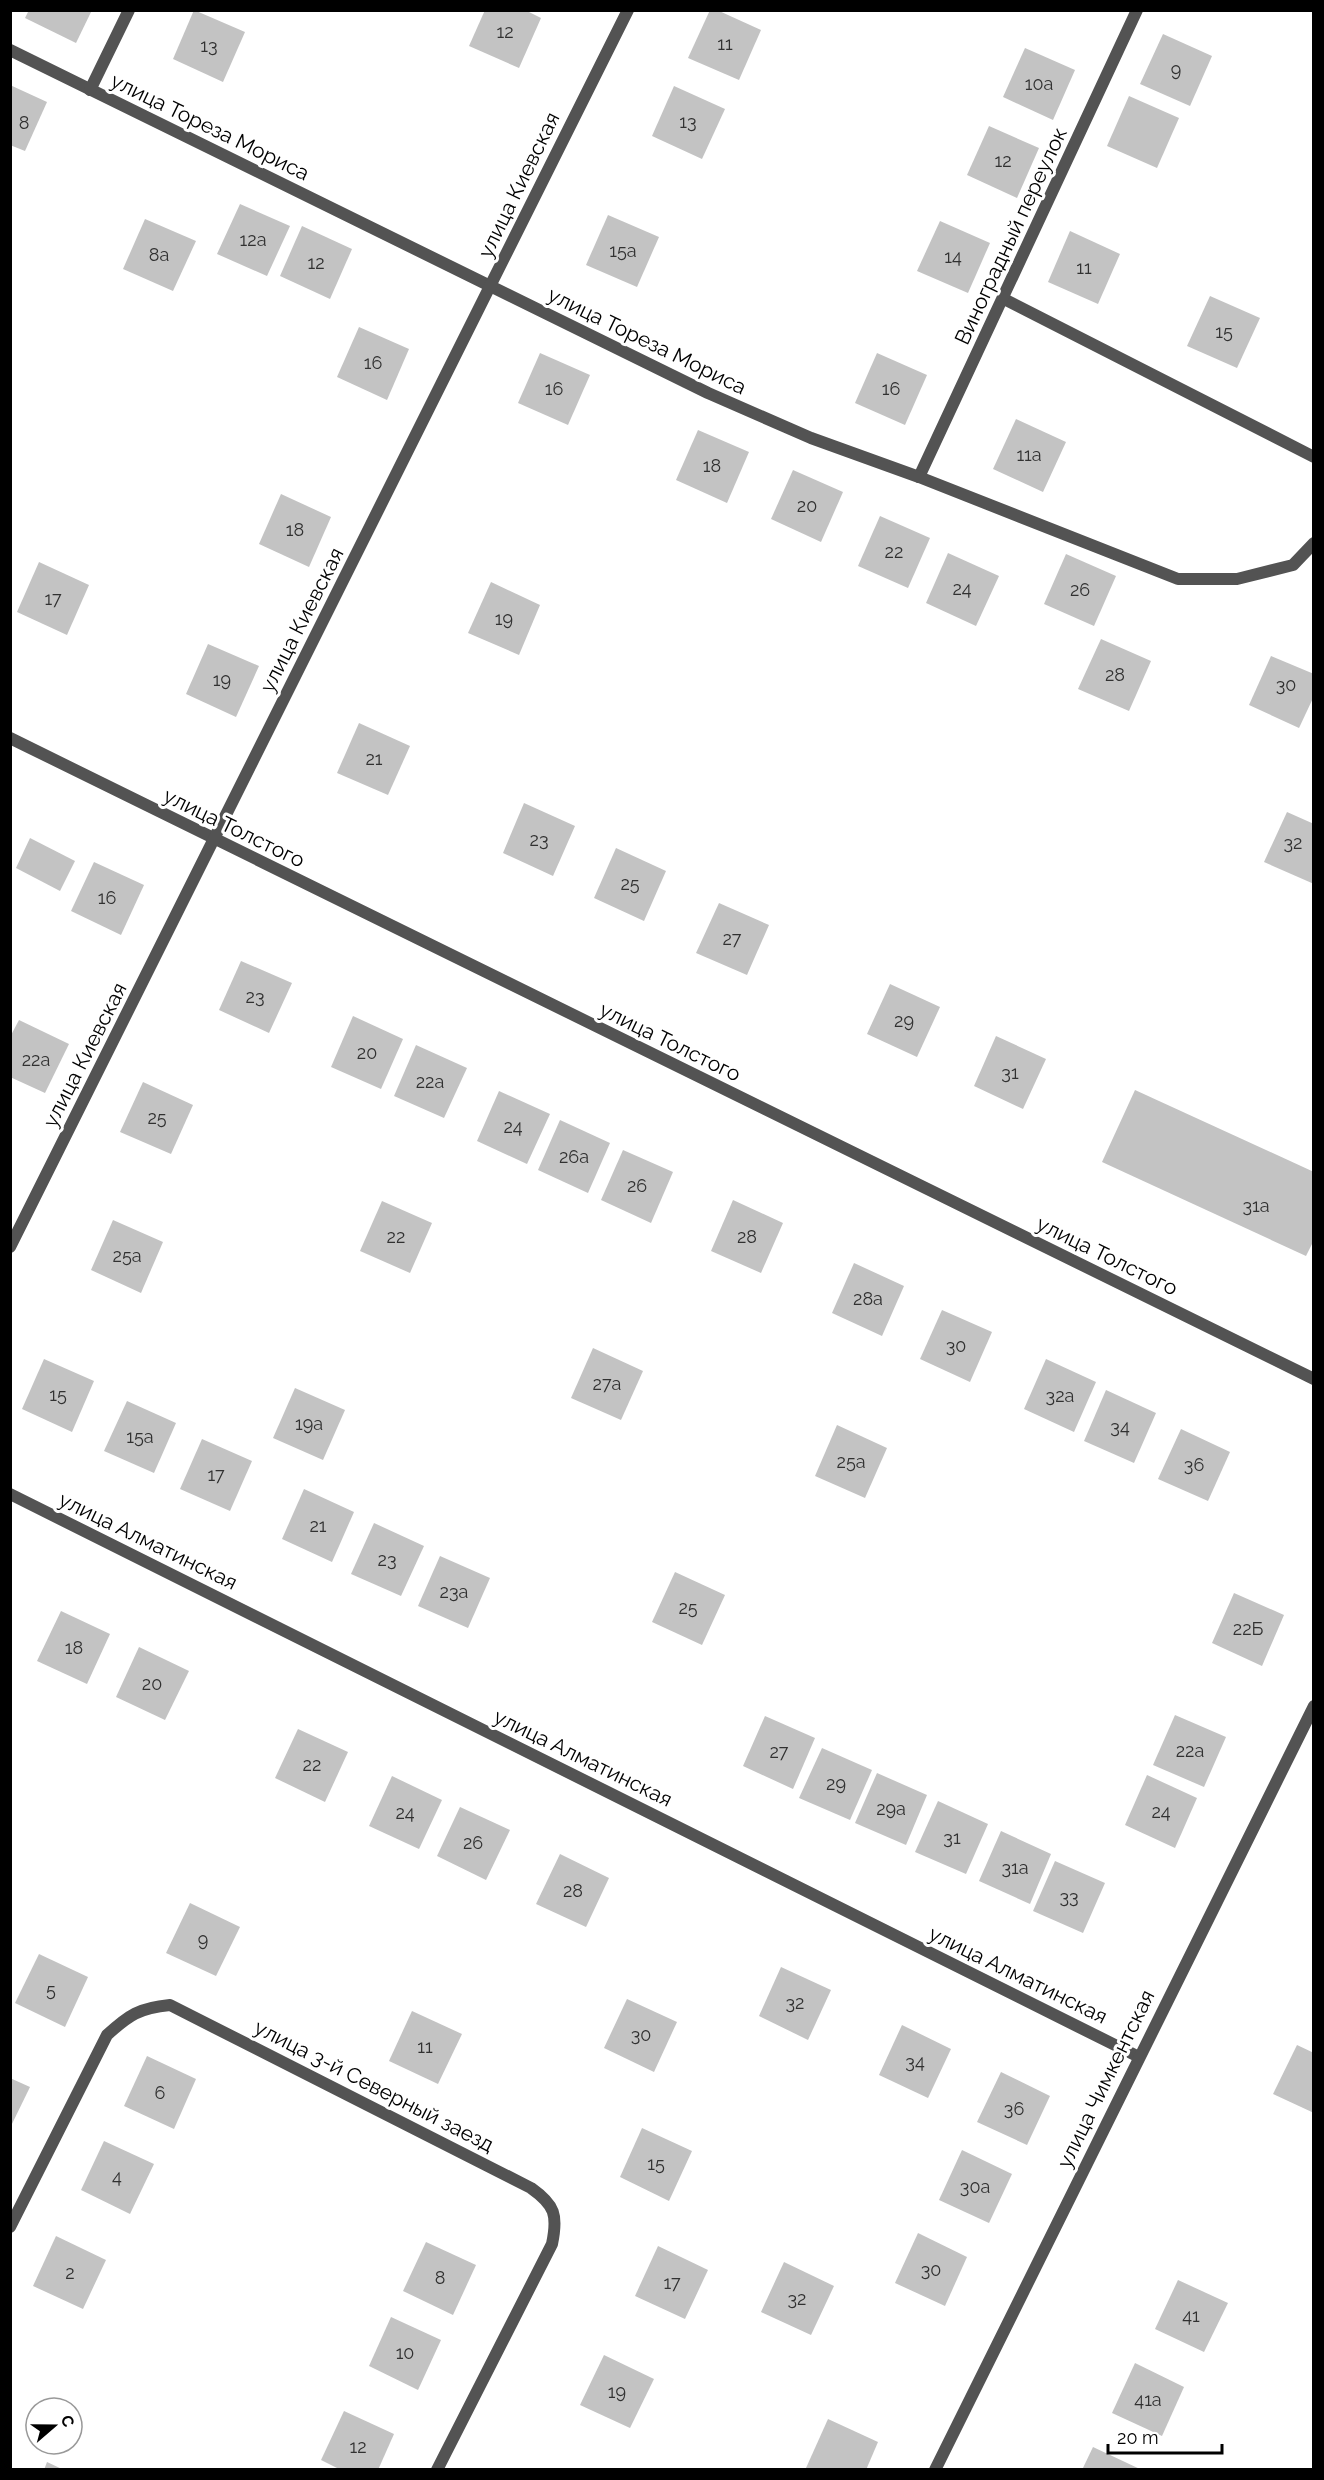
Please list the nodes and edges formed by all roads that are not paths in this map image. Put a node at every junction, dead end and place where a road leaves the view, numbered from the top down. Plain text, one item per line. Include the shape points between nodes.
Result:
1 (129, 10) edge
2 (628, 10) edge
3 (1137, 10) edge
4 (10, 50) edge
5 (90, 90) junction
6 (491, 287) junction
7 (1004, 299) junction
8 (1314, 457) edge
9 (919, 477) junction
10 (1314, 543) edge
11 (10, 738) edge
12 (214, 840) junction
13 (10, 1246) edge
14 (1314, 1379) edge
15 (10, 1494) edge
16 (1314, 1706) edge
17 (1139, 2057) junction
18 (10, 2227) edge
19 (437, 2469) edge
20 (935, 2469) edge

1 - 5 street
2 - 6 street, улица Киевская
3 - 7 street, Виноградный переулок
4 - 5 street, улица Тореза Мориса
5 - 6 street, улица Тореза Мориса
6 - 9 street, улица Тореза Мориса via 708,393 811,438
6 - 12 street, улица Киевская
7 - 8 street
7 - 9 street, Виноградный переулок
9 - 10 street, улица Тореза Мориса via 1178,579 1237,579 1293,565
11 - 12 street, улица Толстого
12 - 13 street, улица Киевская
12 - 14 street, улица Толстого
15 - 17 street, улица Алматинская
16 - 17 street, улица Чимкентская
17 - 20 street, улица Чимкентская
18 - 19 street, улица 3-й Северный заезд via 107,2035 127,2017 146,2008 170,2005 531,2188 547,2199 553,2209 552,2244

